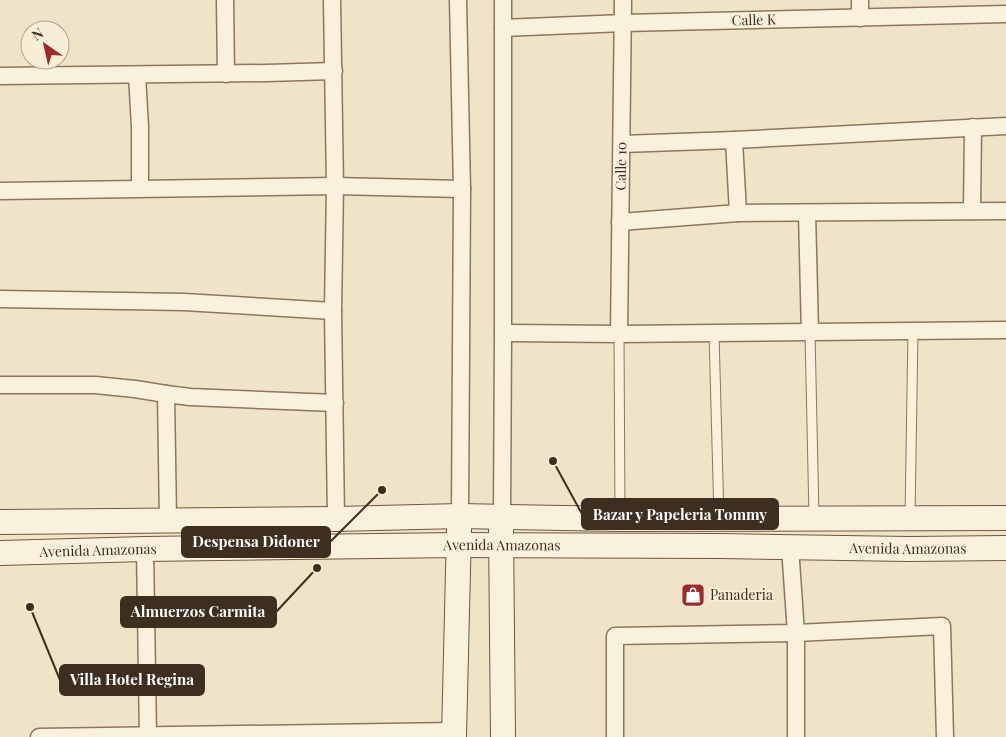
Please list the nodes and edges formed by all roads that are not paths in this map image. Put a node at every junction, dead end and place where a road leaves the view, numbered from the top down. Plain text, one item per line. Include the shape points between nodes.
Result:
1 (225, 0) edge
2 (332, 0) edge
3 (458, 0) edge
4 (502, 0) edge
5 (623, 0) edge
6 (860, 0) edge
7 (1006, 14) edge
8 (860, 18) junction
9 (624, 23) junction
10 (503, 28) junction
11 (334, 71) junction
12 (226, 74) junction
13 (137, 75) junction
14 (0, 76) edge
15 (1006, 126) edge
16 (973, 128) junction
17 (734, 140) junction
18 (622, 144) junction
19 (335, 186) junction
20 (140, 188) junction
21 (462, 189) junction
22 (0, 191) edge
23 (972, 211) junction
24 (1006, 211) edge
25 (738, 213) junction
26 (807, 213) junction
27 (620, 222) junction
28 (0, 299) edge
29 (333, 311) junction
30 (913, 330) junction
31 (1006, 330) edge
32 (503, 333) junction
33 (714, 333) junction
34 (810, 333) junction
35 (619, 334) junction
36 (0, 385) edge
37 (166, 394) junction
38 (335, 404) junction
39 (460, 516) junction
40 (502, 516) junction
41 (719, 518) junction
42 (814, 518) junction
43 (910, 518) junction
44 (1006, 518) edge
45 (336, 519) junction
46 (620, 519) junction
47 (168, 520) junction
48 (0, 522) edge
49 (458, 545) junction
50 (501, 545) junction
51 (790, 547) junction
52 (1006, 548) edge
53 (145, 549) junction
54 (0, 553) edge
55 (796, 633) junction
56 (454, 734) edge
57 (148, 736) edge
58 (39, 737) edge
59 (503, 737) edge
60 (615, 737) edge
61 (796, 737) edge
62 (945, 737) edge

1 - 12 street
2 - 11 street
3 - 21 street
4 - 10 street
5 - 9 street, Calle 10
6 - 8 street
7 - 8 street, Calle K
8 - 9 street, Calle K
9 - 10 street, Calle K
9 - 18 street, Calle 10
10 - 32 street
11 - 12 street
11 - 19 street
12 - 13 street
13 - 14 street
13 - 20 street
15 - 16 street
16 - 17 street
16 - 23 street
17 - 18 street
17 - 25 street
18 - 27 street, Calle 10
19 - 20 street
19 - 21 street
19 - 29 street
20 - 22 street
21 - 39 street
23 - 24 street
23 - 26 street
25 - 26 street
25 - 27 street
26 - 34 street
27 - 35 street, Calle 10
28 - 29 street via 184,302
29 - 38 street
30 - 31 street
30 - 34 street
30 - 43 lane
32 - 35 street
32 - 40 street
33 - 34 street
33 - 35 street
33 - 41 lane
34 - 42 lane
35 - 46 lane
36 - 37 street via 95,385
37 - 38 street
37 - 47 street
38 - 45 street
39 - 40 street, Avenida Amazonas
39 - 45 street, Avenida Amazonas
39 - 49 street
40 - 46 street, Avenida Amazonas
40 - 50 street
41 - 42 street, Avenida Amazonas
41 - 46 street, Avenida Amazonas
42 - 43 street, Avenida Amazonas
43 - 44 street, Avenida Amazonas
45 - 47 street, Avenida Amazonas
47 - 48 street, Avenida Amazonas
49 - 50 street, Avenida Amazonas
49 - 53 street, Avenida Amazonas
49 - 56 street
50 - 51 street, Avenida Amazonas
50 - 59 street
51 - 52 street, Avenida Amazonas
51 - 55 street
53 - 54 street, Avenida Amazonas
53 - 57 street
55 - 60 street via 615,636
55 - 61 street
55 - 62 street via 942,626
56 - 57 street
57 - 58 street

